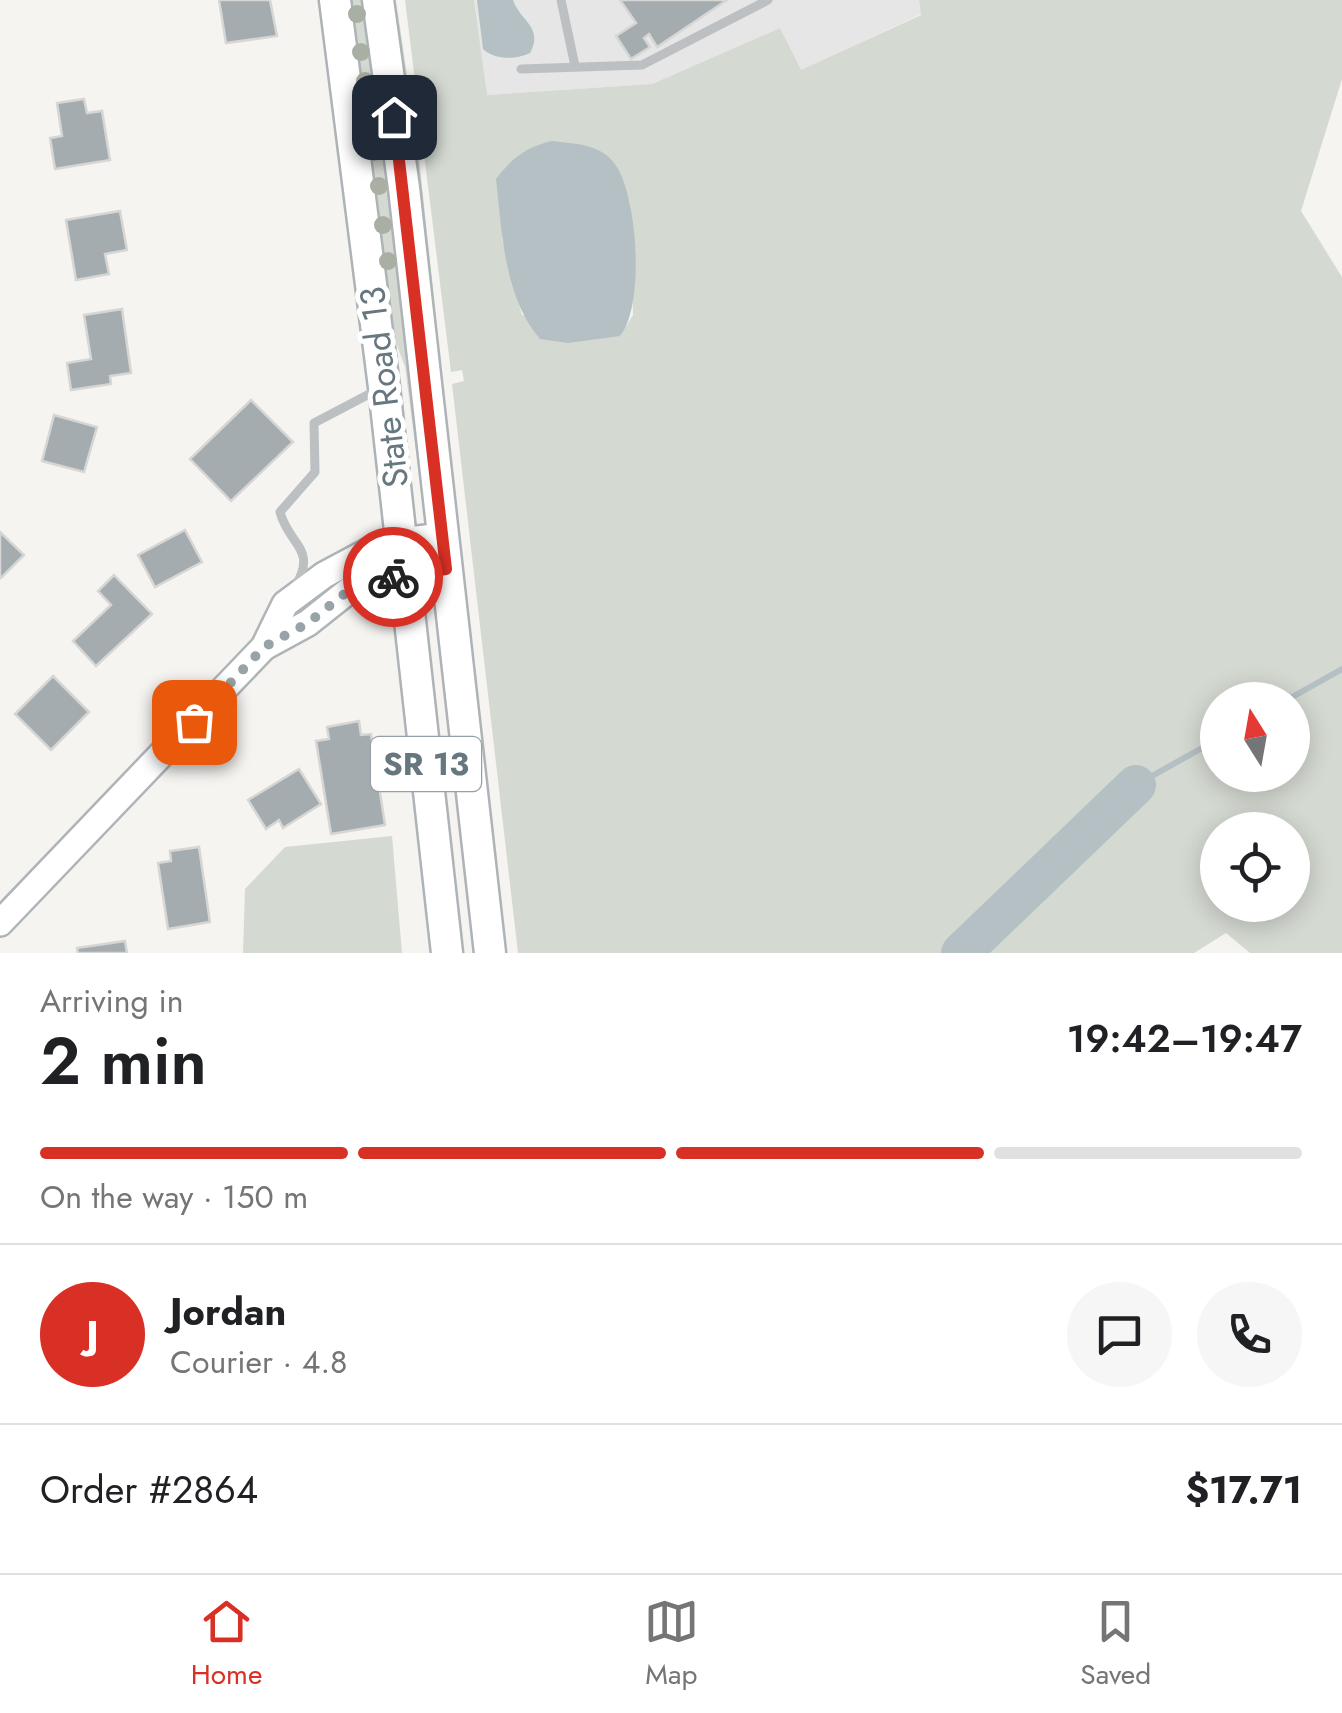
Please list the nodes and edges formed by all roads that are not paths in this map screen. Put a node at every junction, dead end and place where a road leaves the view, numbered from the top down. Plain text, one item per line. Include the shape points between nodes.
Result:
1 (335, 0) edge
2 (378, 0) edge
3 (562, 0) edge
4 (768, 0) edge
5 (574, 66) junction
6 (520, 68) dead end
7 (384, 387) junction
8 (443, 536) junction
9 (401, 541) junction
10 (446, 569) junction
11 (405, 574) junction
12 (285, 604) junction
13 (264, 647) junction
14 (0, 923) edge
15 (447, 953) edge
16 (490, 953) edge

1 - 7 main road, State Road 13 / SR 13
2 - 8 main road, State Road 13 / SR 13
3 - 5 lane
4 - 5 lane via 642,65
5 - 6 lane
7 - 9 main road, State Road 13 / SR 13
7 - 12 lane via 314,423 315,472 280,512 306,566
8 - 9 street
8 - 10 main road, State Road 13 / SR 13
9 - 11 main road, State Road 13 / SR 13
9 - 12 street via 351,559
10 - 11 street
10 - 16 main road, State Road 13 / SR 13
11 - 13 street via 352,588
11 - 15 main road, State Road 13 / SR 13
12 - 13 street
13 - 14 street

